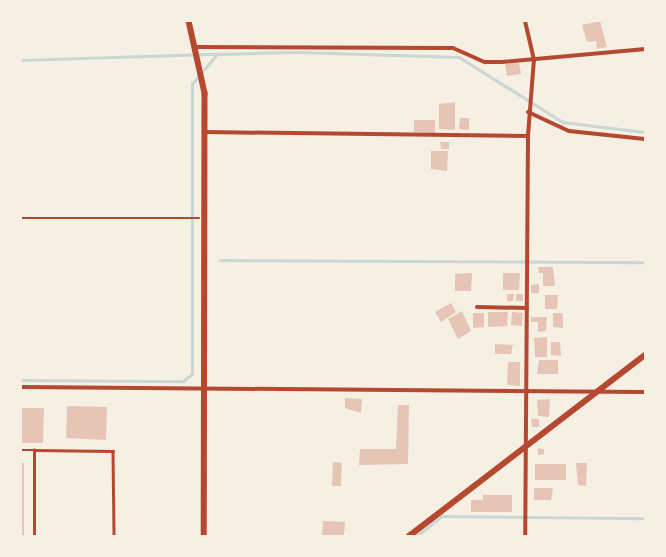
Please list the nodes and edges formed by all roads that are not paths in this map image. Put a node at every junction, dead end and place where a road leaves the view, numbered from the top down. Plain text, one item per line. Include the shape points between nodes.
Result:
1 (189, 21) edge
2 (525, 21) edge
3 (196, 47) junction
4 (645, 49) edge
5 (534, 59) junction
6 (528, 112) junction
7 (204, 132) junction
8 (528, 136) junction
9 (645, 139) edge
10 (477, 307) dead end
11 (527, 308) junction
12 (645, 355) edge
13 (21, 387) edge
14 (203, 390) junction
15 (527, 392) junction
16 (645, 392) edge
17 (596, 393) junction
18 (526, 448) junction
19 (21, 450) edge
20 (34, 450) junction
21 (34, 536) edge
22 (114, 536) edge
23 (204, 536) edge
24 (409, 536) edge
25 (525, 536) edge

1 - 3 street
2 - 5 street
3 - 5 street via 453,48 485,62
3 - 7 street via 205,93
4 - 5 street
5 - 6 street
6 - 8 street
6 - 9 street via 569,131
7 - 8 street
7 - 14 street
8 - 11 street
10 - 11 street
11 - 15 street
12 - 17 main road
13 - 14 street
14 - 15 street
14 - 23 street
15 - 17 street
15 - 18 street
16 - 17 street
17 - 18 main road
18 - 24 main road
18 - 25 street
19 - 20 lane
20 - 21 lane
20 - 22 lane via 113,451

